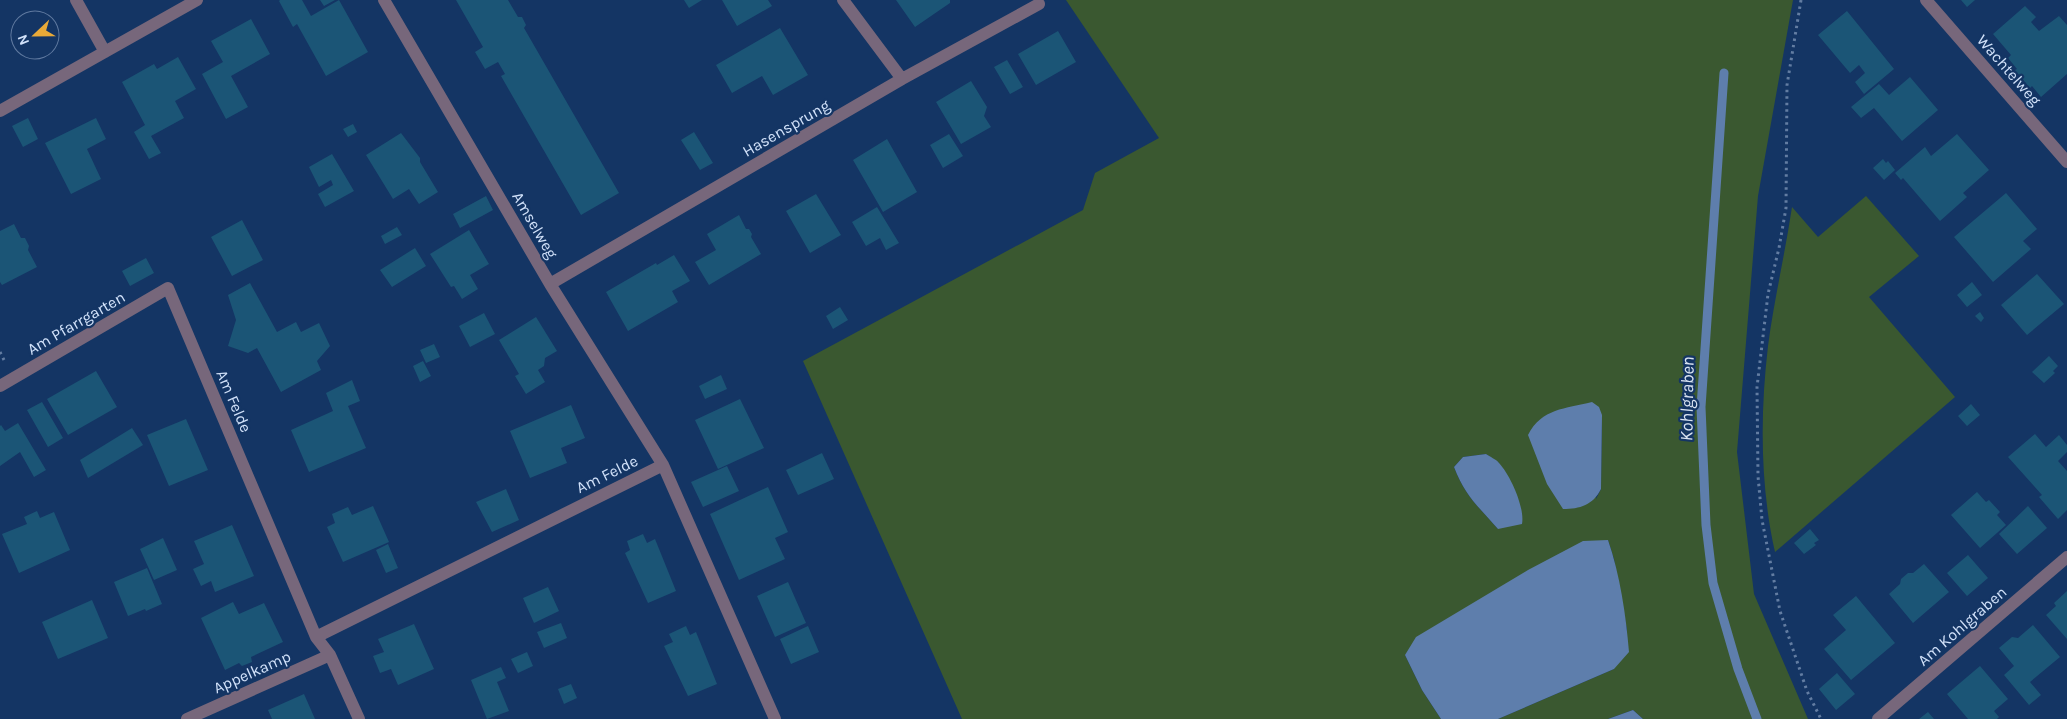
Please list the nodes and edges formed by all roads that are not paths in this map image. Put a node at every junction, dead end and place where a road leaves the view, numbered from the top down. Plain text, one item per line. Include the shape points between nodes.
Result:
1 (76, 0) edge
2 (197, 0) edge
3 (384, 0) edge
4 (843, 0) edge
5 (1926, 0) edge
6 (1039, 4) dead end
7 (104, 52) junction
8 (902, 79) junction
9 (0, 111) edge
10 (2067, 162) edge
11 (550, 284) junction
12 (168, 288) joint
13 (0, 386) edge
14 (662, 465) junction
15 (2067, 557) edge
16 (316, 636) junction
17 (330, 655) junction
18 (187, 719) edge
19 (359, 719) edge
20 (775, 719) edge
21 (1878, 719) edge

1 - 7 street
2 - 7 street
3 - 11 street, Amselweg
4 - 8 street
5 - 10 street, Wachtelweg
6 - 8 street, Hasensprung
7 - 9 street
8 - 11 street, Hasensprung
11 - 14 street, Amselweg
12 - 13 street, Am Pfarrgarten
12 - 16 street, Am Felde
14 - 16 street, Am Felde
14 - 20 street, Am Felde
15 - 21 street, Am Kohlgraben
16 - 17 street, Am Felde
17 - 18 street, Appelkamp
17 - 19 street, Am Felde

